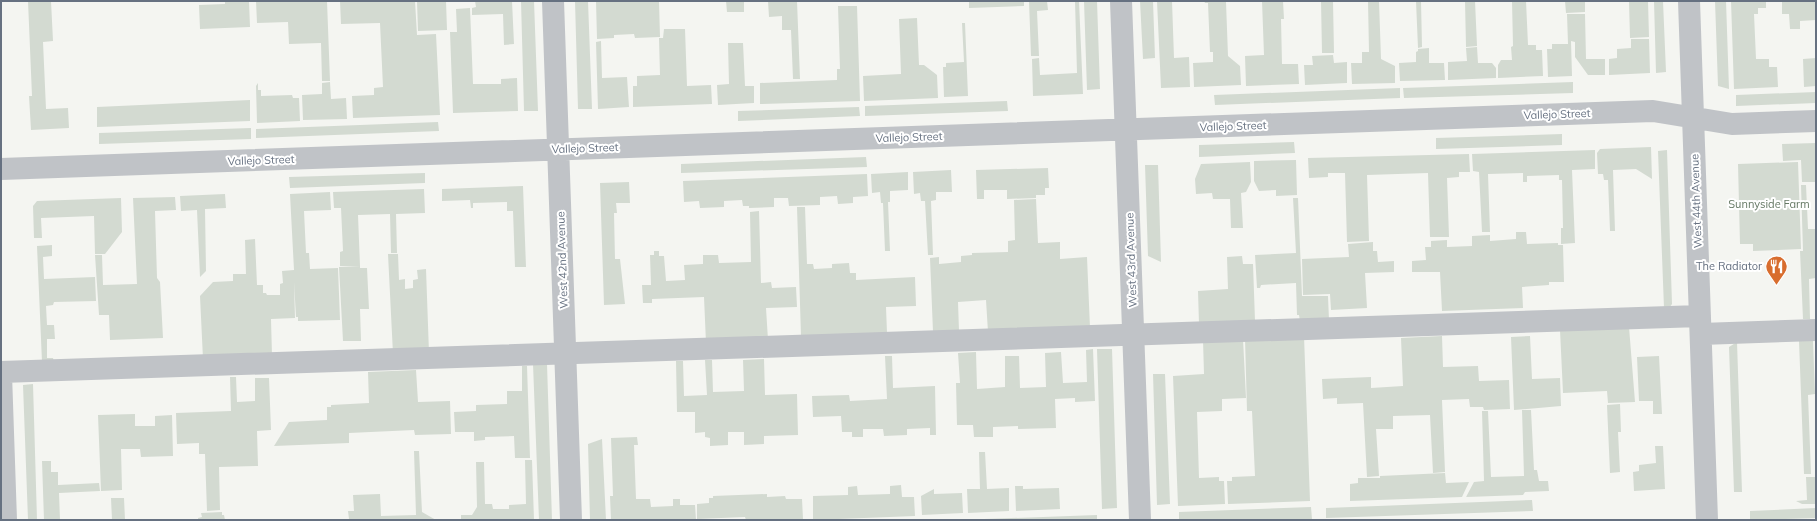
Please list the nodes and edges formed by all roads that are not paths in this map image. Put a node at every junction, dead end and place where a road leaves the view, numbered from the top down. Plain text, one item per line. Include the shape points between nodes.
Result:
1 (553, 1) edge
2 (1122, 1) edge
3 (1689, 1) edge
4 (1693, 118) junction
5 (1816, 121) edge
6 (1126, 129) junction
7 (558, 149) junction
8 (1, 169) edge
9 (1700, 325) junction
10 (1816, 330) edge
11 (1133, 334) junction
12 (566, 353) junction
13 (1, 373) edge
14 (6, 520) edge
15 (571, 520) edge
16 (1140, 520) edge
17 (1707, 520) edge

1 - 7 street, West 42nd Avenue
2 - 6 street, West 43rd Avenue
3 - 4 street, West 44th Avenue
4 - 5 street, Vallejo Street via 1732,124
4 - 6 street, Vallejo Street via 1653,111
4 - 9 street, West 44th Avenue
6 - 7 street, Vallejo Street
6 - 11 street, West 43rd Avenue
7 - 8 street, Vallejo Street
7 - 12 street, West 42nd Avenue
9 - 10 street
9 - 11 street
9 - 17 street, West 44th Avenue
11 - 12 street
11 - 16 street, West 43rd Avenue
12 - 13 street
12 - 15 street, West 42nd Avenue
13 - 14 street

